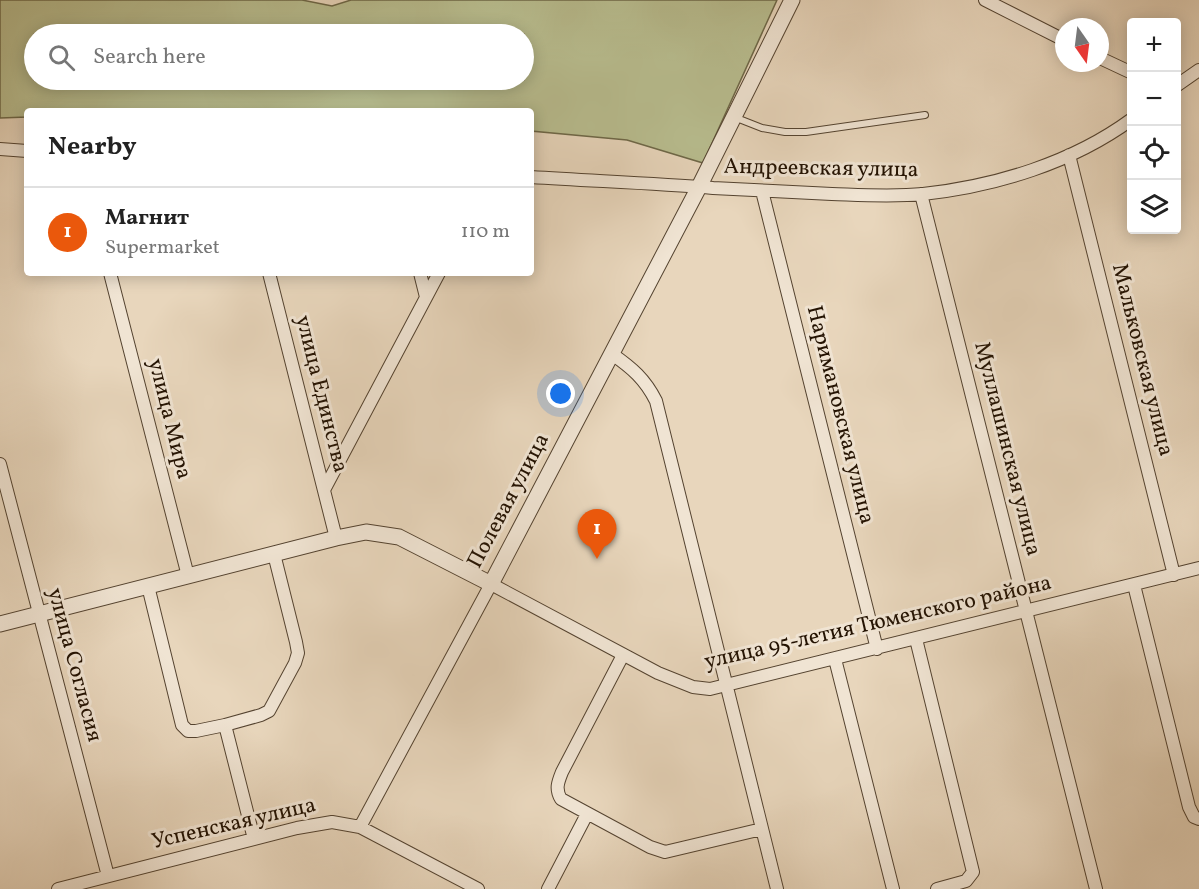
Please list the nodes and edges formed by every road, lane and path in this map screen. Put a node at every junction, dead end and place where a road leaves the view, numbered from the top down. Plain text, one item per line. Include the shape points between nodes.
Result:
1 (792, 0) edge
2 (985, 0) edge
3 (1055, 35) edge
4 (1109, 63) edge
5 (1199, 70) edge
6 (1127, 72) edge
7 (1181, 83) edge
8 (925, 115) dead end
9 (734, 117) junction
10 (1127, 122) edge
11 (0, 149) edge
12 (24, 151) edge
13 (1069, 155) junction
14 (534, 177) edge
15 (699, 187) junction
16 (762, 191) junction
17 (921, 194) junction
18 (111, 276) edge
19 (270, 276) edge
20 (421, 276) edge
21 (437, 276) edge
22 (426, 297) junction
23 (612, 354) junction
24 (0, 464) edge
25 (324, 490) junction
26 (336, 538) junction
27 (274, 554) junction
28 (1199, 568) edge
29 (1174, 575) junction
30 (188, 576) junction
31 (491, 584) junction
32 (1134, 585) junction
33 (148, 586) junction
34 (1025, 611) junction
35 (38, 614) junction
36 (0, 624) edge
37 (916, 639) junction
38 (877, 649) junction
39 (623, 655) junction
40 (835, 659) junction
41 (728, 686) junction
42 (225, 725) junction
43 (587, 814) junction
44 (1199, 819) edge
45 (360, 827) junction
46 (762, 829) junction
47 (254, 839) junction
48 (108, 876) junction
49 (58, 889) edge
50 (478, 889) edge
51 (548, 889) edge
52 (777, 889) edge
53 (893, 889) edge
54 (937, 889) edge
55 (1096, 889) edge

1 - 9 street, Полевая улица
2 - 3 street
4 - 6 street
5 - 7 street
8 - 9 lane via 806,132 762,128
9 - 15 street, Полевая улица
10 - 13 street, Андреевская улица
11 - 12 street
13 - 17 street, Андреевская улица via 1032,171
13 - 29 street, Мальковская улица
14 - 15 street, Андреевская улица
15 - 16 street, Андреевская улица
15 - 23 street, Полевая улица
16 - 17 street, Андреевская улица
16 - 38 street, Наримановская улица
17 - 34 street, Муллашинская улица
18 - 30 street, улица Мира
19 - 25 street, улица Единства
20 - 22 street
21 - 22 street, улица Единства
22 - 25 street, улица Единства
23 - 31 street, Полевая улица
23 - 41 street via 635,370 656,401
24 - 35 street, улица Согласия
25 - 26 street, улица Единства
26 - 27 street, улица 95-летия Тюменского района
26 - 31 street, улица 95-летия Тюменского района via 366,532 399,537
27 - 30 street, улица 95-летия Тюменского района
27 - 42 street via 298,652 295,663 269,711
28 - 29 street, улица 95-летия Тюменского района
29 - 32 street, улица 95-летия Тюменского района
30 - 33 street, улица 95-летия Тюменского района
31 - 39 street, улица 95-летия Тюменского района
31 - 45 street, Полевая улица
32 - 34 street, улица 95-летия Тюменского района
32 - 44 street via 1189,807 1194,818
33 - 35 street, улица 95-летия Тюменского района
33 - 42 street via 182,725 188,731
34 - 37 street, улица 95-летия Тюменского района
34 - 55 street, Муллашинская улица
35 - 36 street, улица 95-летия Тюменского района
35 - 48 street, улица Согласия
37 - 38 street, улица 95-летия Тюменского района
37 - 54 street via 973,872 966,881
38 - 40 street, улица 95-летия Тюменского района
39 - 41 street, улица 95-летия Тюменского района via 693,687
39 - 43 street via 557,786 561,799
40 - 41 street, улица 95-летия Тюменского района
40 - 53 street
41 - 46 street
42 - 47 street
43 - 46 street via 665,852
43 - 51 street
45 - 47 street, Успенская улица via 332,822
45 - 50 street, Успенская улица
46 - 52 street
47 - 48 street, Успенская улица
48 - 49 street, Успенская улица

